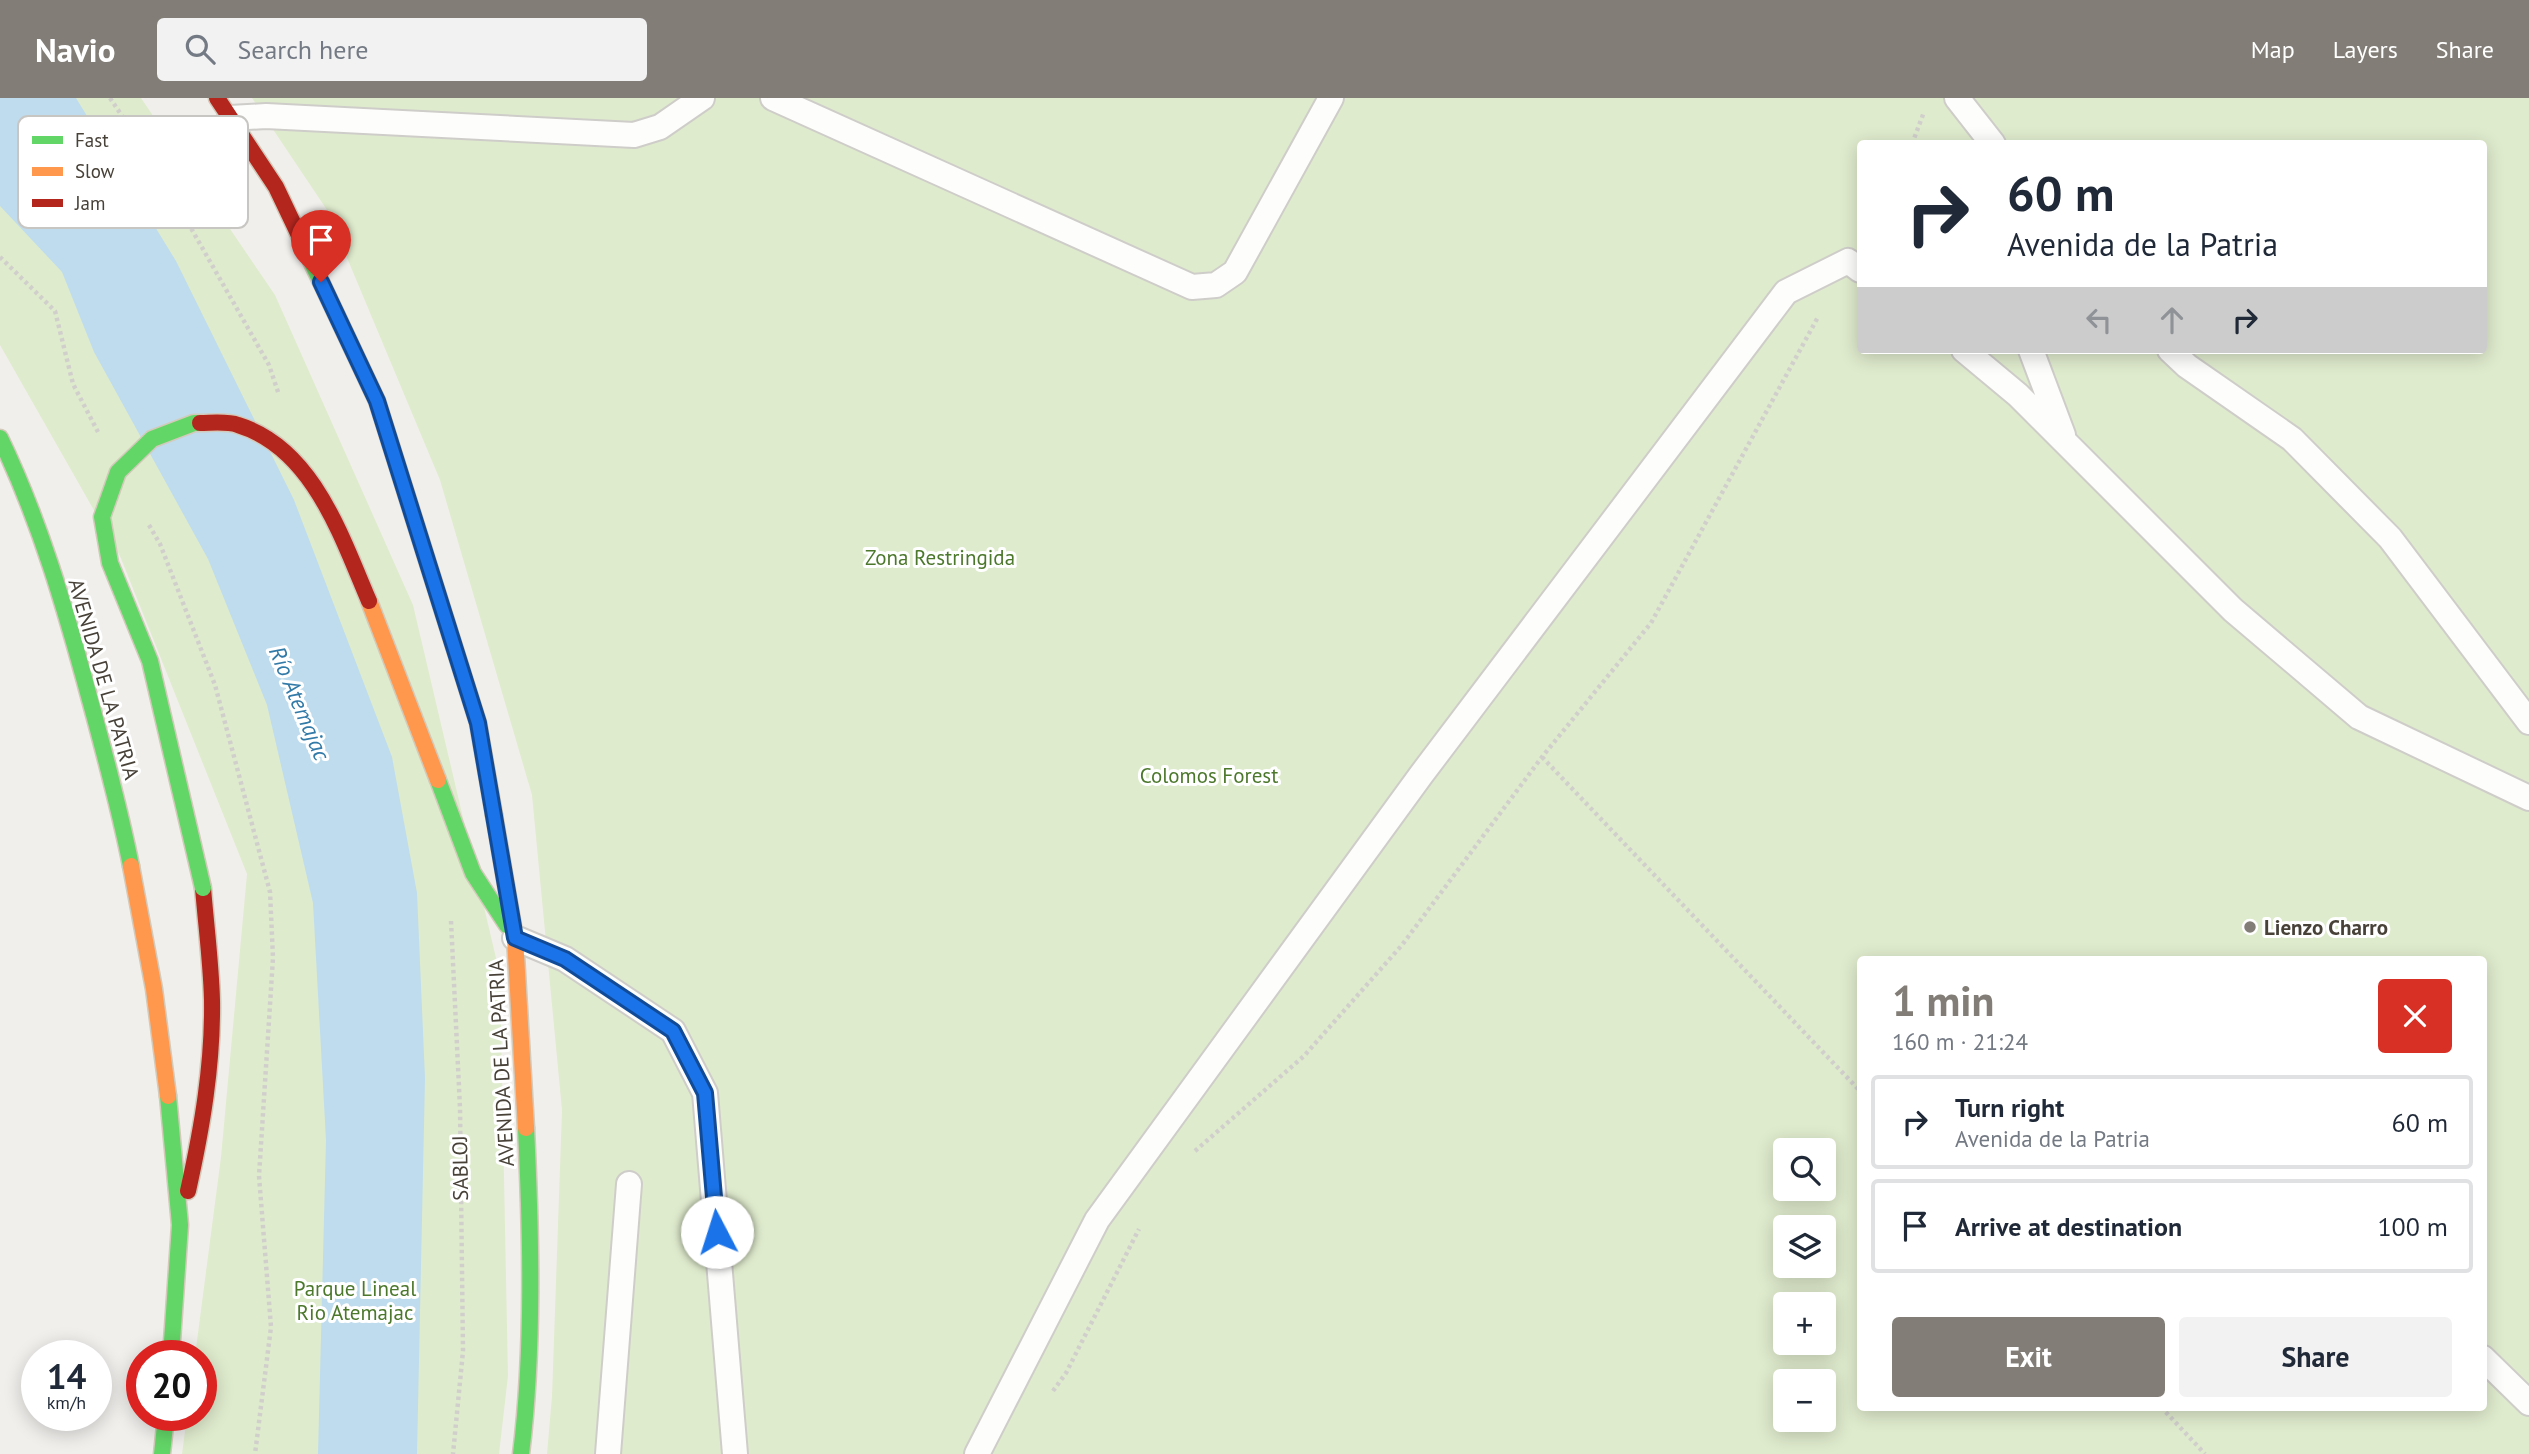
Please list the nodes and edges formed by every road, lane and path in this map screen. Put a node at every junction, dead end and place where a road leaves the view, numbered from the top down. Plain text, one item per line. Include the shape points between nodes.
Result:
1 (702, 98) edge
2 (773, 98) edge
3 (1331, 98) edge
4 (1957, 98) edge
5 (224, 108) edge
6 (1925, 109) dead end
7 (1913, 140) edge
8 (1990, 140) edge
9 (248, 144) edge
10 (0, 257) edge
11 (1854, 266) edge
12 (1969, 354) edge
13 (2032, 354) edge
14 (2174, 354) edge
15 (0, 438) edge
16 (103, 440) dead end
17 (2067, 446) junction
18 (147, 521) dead end
19 (160, 544) dead end
20 (2529, 722) edge
21 (1542, 757) junction
22 (2529, 798) edge
23 (448, 908) dead end
24 (515, 938) junction
25 (1857, 1088) edge
26 (1188, 1157) dead end
27 (629, 1184) dead end
28 (1143, 1220) dead end
29 (180, 1226) junction
30 (172, 1340) edge
31 (2487, 1362) edge
32 (1051, 1394) dead end
33 (2529, 1403) edge
34 (2165, 1411) edge
35 (164, 1431) edge
36 (162, 1454) edge
37 (453, 1454) edge
38 (521, 1454) edge
39 (608, 1454) edge
40 (735, 1454) edge
41 (977, 1454) edge
42 (2206, 1454) edge

1 - 5 lane via 660,127 634,135 266,116
2 - 3 lane via 1192,287 1216,285 1235,272
4 - 8 lane
6 - 7 path
9 - 24 main road, AVENIDA DE LA PATRIA via 276,187 377,401 478,723
10 - 16 path via 55,312 73,384
11 - 21 path via 1651,622
11 - 41 lane via 1786,292 1421,775 1097,1220
12 - 17 lane via 2018,395
13 - 17 lane
14 - 20 lane via 2292,439 2390,538
15 - 29 main road, AVENIDA DE LA PATRIA via 20,480 71,629 121,816 154,989
17 - 22 lane via 2233,610 2359,717
18 - 19 path
21 - 25 path
21 - 26 path via 1402,945 1304,1056
23 - 37 path, SABLOJ via 460,1108 463,1351
24 - 29 main road, bridge via 473,873 369,601 331,514 302,470 273,440 236,424 194,423 152,439 118,472 102,517 110,563 150,662 203,888 211,973 210,1058 200,1142
24 - 38 main road, AVENIDA DE LA PATRIA via 529,1189 528,1396
24 - 40 lane via 565,959 673,1031 705,1093
27 - 39 lane
28 - 32 path
29 - 30 main road, AVENIDA DE LA PATRIA
31 - 33 lane
34 - 42 path
35 - 36 main road

